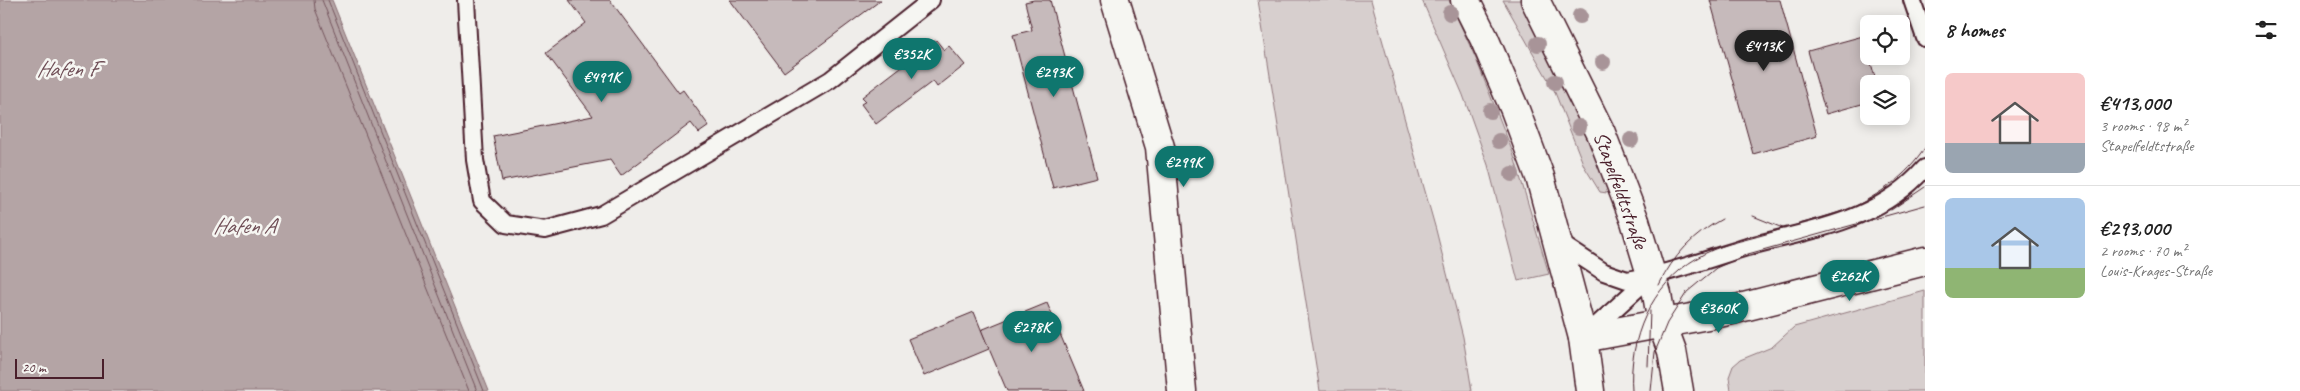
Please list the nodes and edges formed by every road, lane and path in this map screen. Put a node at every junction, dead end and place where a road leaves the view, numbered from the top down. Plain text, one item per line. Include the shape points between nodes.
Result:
1 (466, 0) edge
2 (931, 0) edge
3 (1115, 0) edge
4 (1465, 0) edge
5 (1535, 0) edge
6 (1912, 0) edge
7 (1925, 38) edge
8 (1925, 168) edge
9 (1557, 241) junction
10 (1925, 262) edge
11 (1652, 276) junction
12 (1662, 324) junction
13 (1583, 338) junction
14 (1182, 391) edge
15 (1590, 391) edge
16 (1679, 391) edge

1 - 2 lane via 475,160 482,201 506,224 545,230 601,216 830,80
3 - 14 main road via 1160,148
4 - 9 main road via 1515,110 1540,177
5 - 11 main road, Stapelfeldtstraße via 1601,133
6 - 7 lane
8 - 11 lane via 1910,185 1877,208 1821,228
9 - 11 lane via 1604,272 1627,280
9 - 13 main road
10 - 12 main road via 1724,312
11 - 12 main road, Stapelfeldtstraße
11 - 13 lane
12 - 13 main road
12 - 16 main road, Stapelfeldtstraße via 1672,351
13 - 15 main road

